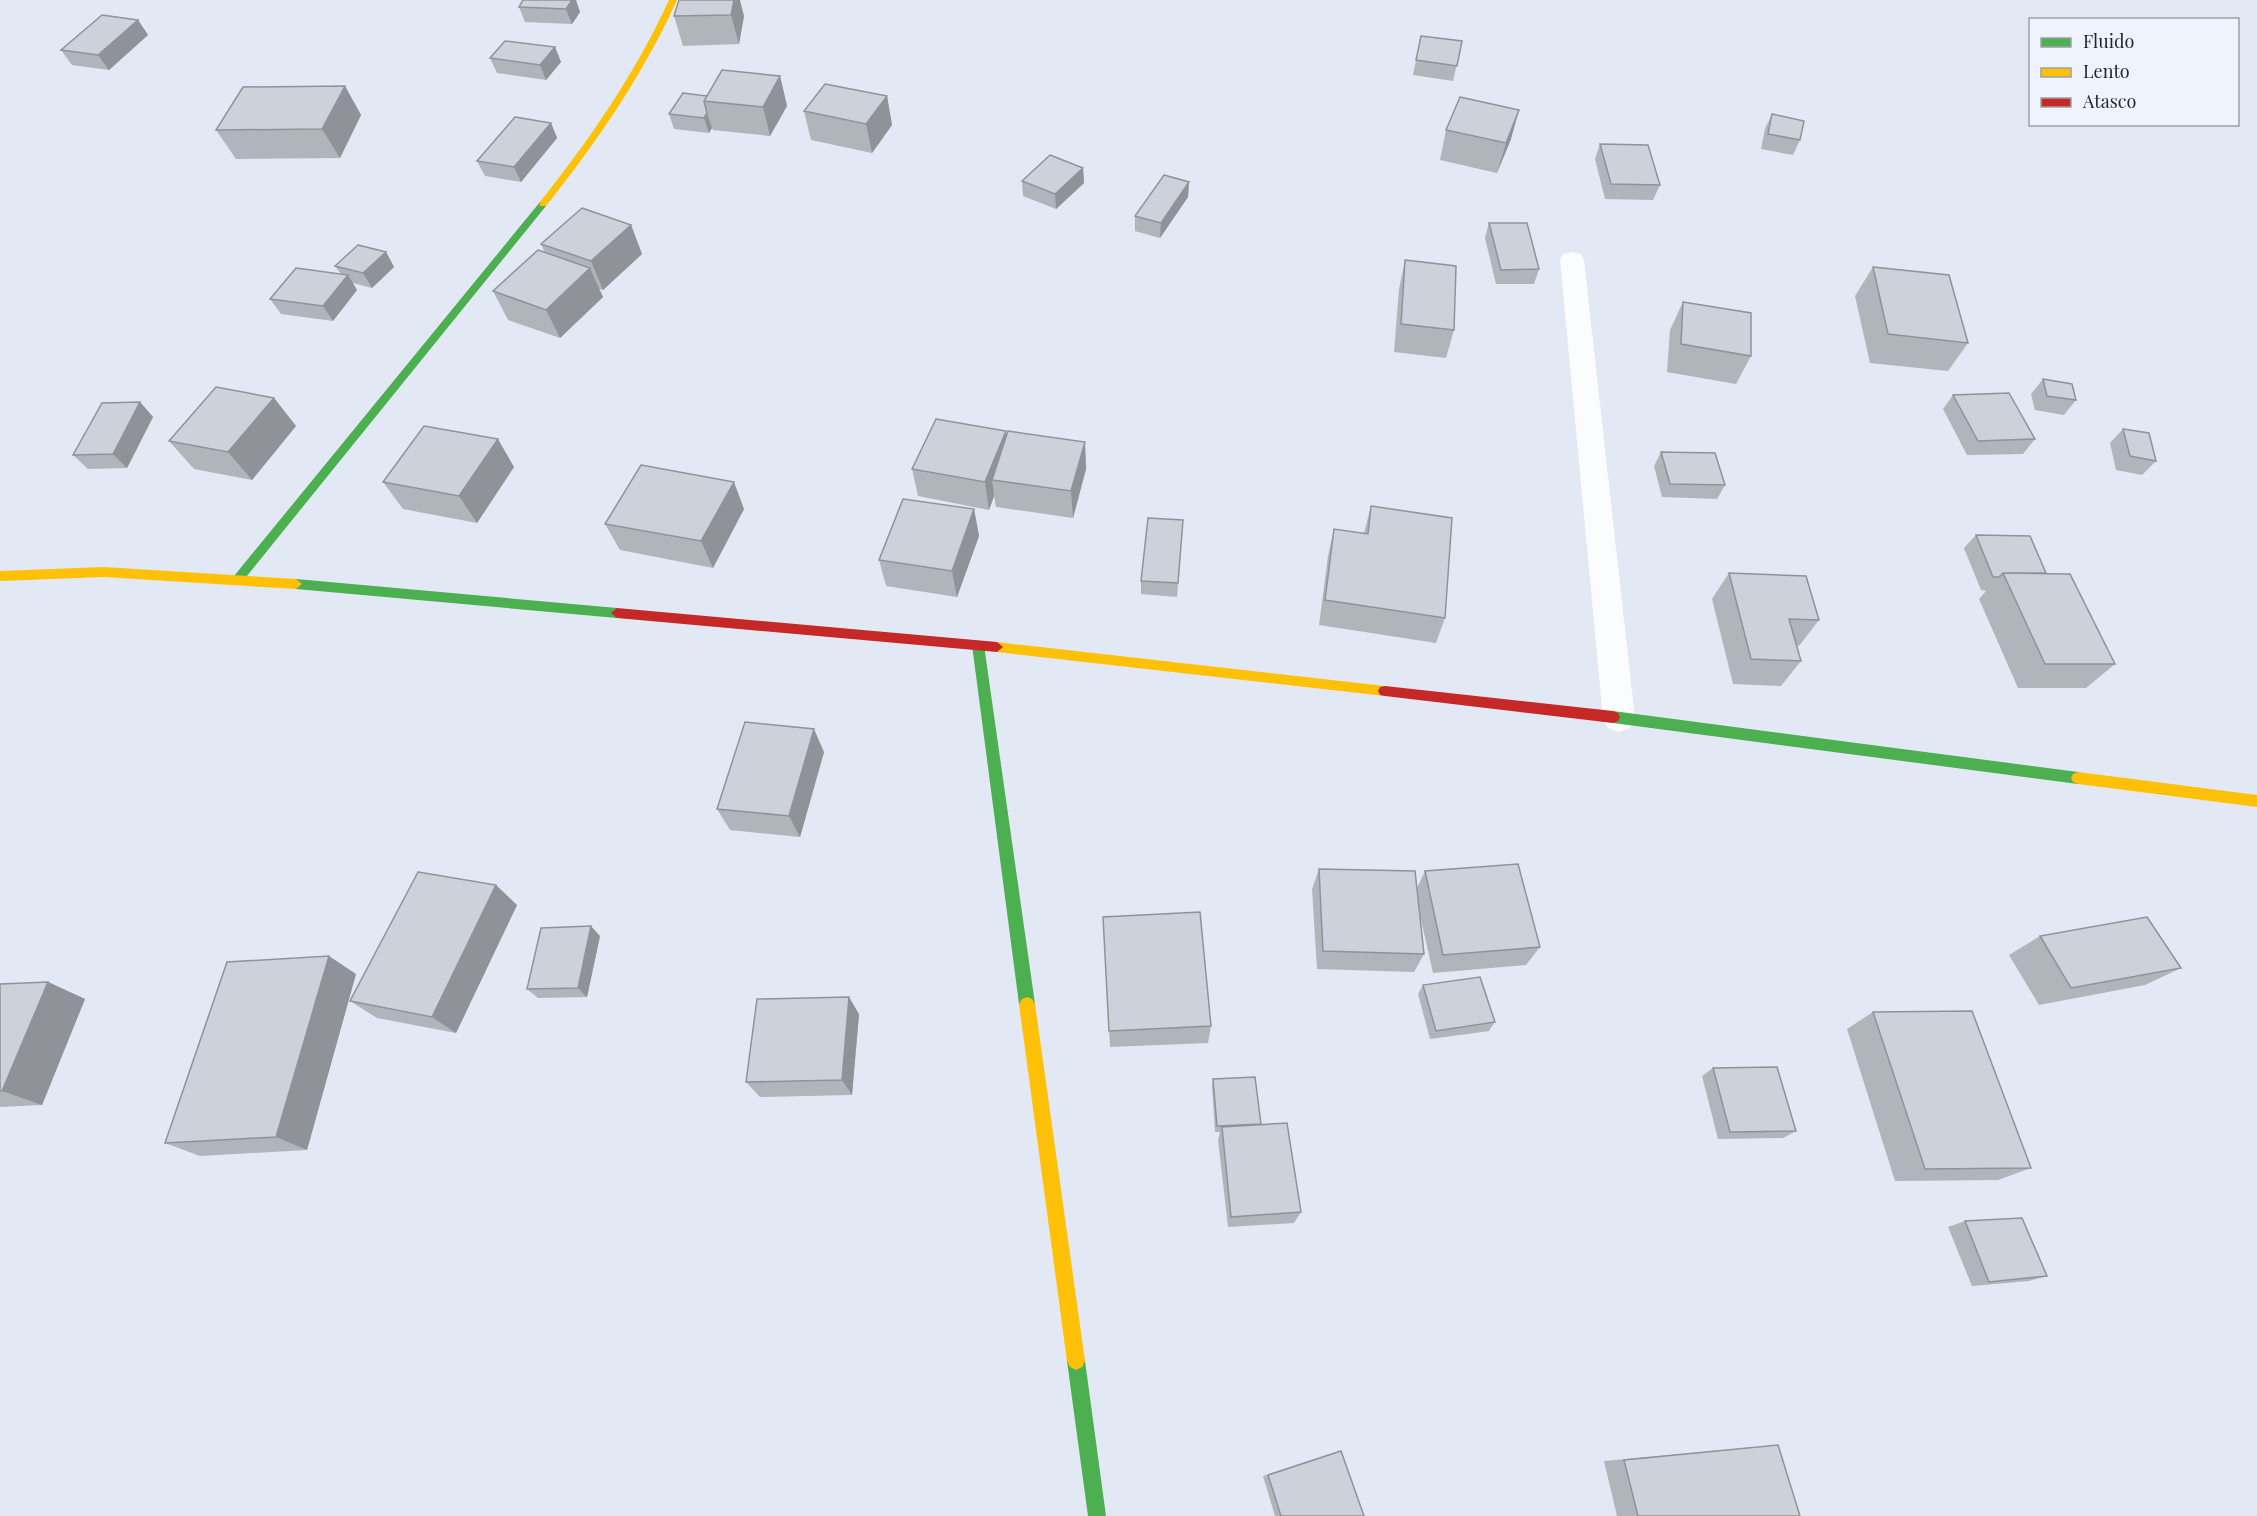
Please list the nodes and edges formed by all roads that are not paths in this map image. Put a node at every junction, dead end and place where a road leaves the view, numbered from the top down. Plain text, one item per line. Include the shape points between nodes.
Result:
1 (673, 0) edge
2 (1572, 260) dead end
3 (0, 576) edge
4 (238, 579) junction
5 (978, 645) junction
6 (1619, 718) junction
7 (2257, 801) edge
8 (1097, 1516) edge

1 - 4 street via 660,31 585,152
2 - 6 street
3 - 4 street via 104,572
4 - 5 street
5 - 6 street
5 - 8 street
6 - 7 street

